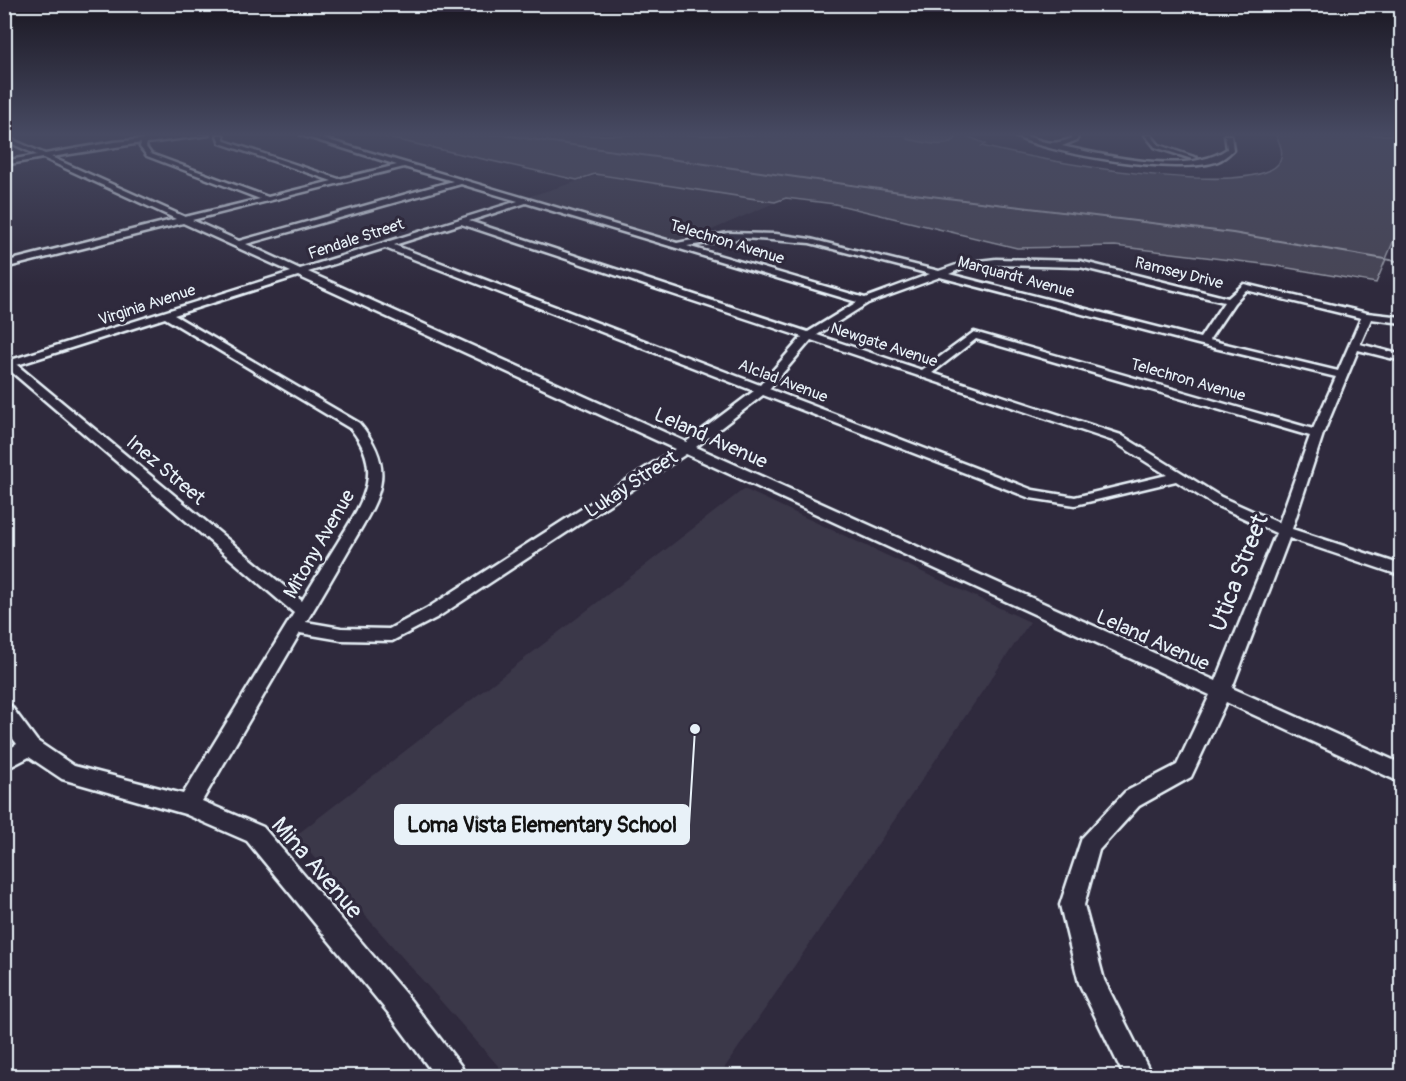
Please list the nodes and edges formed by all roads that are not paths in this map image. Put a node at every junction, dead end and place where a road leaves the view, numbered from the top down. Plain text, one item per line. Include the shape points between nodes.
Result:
1 (107, 185) edge
2 (231, 185) edge
3 (321, 185) edge
4 (446, 185) edge
5 (476, 185) edge
6 (267, 199) junction
7 (524, 201) junction
8 (184, 220) junction
9 (460, 221) junction
10 (238, 244) junction
11 (386, 245) junction
12 (679, 245) junction
13 (4, 266) edge
14 (299, 272) junction
15 (942, 273) junction
16 (865, 301) junction
17 (1230, 301) junction
18 (166, 315) junction
19 (1367, 316) junction
20 (1401, 320) edge
21 (808, 338) junction
22 (1202, 342) junction
23 (1355, 346) junction
24 (1401, 357) edge
25 (6, 363) edge
26 (922, 375) junction
27 (1343, 375) junction
28 (761, 391) junction
29 (1317, 434) junction
30 (686, 448) junction
31 (1175, 477) junction
32 (1284, 531) junction
33 (1401, 571) edge
34 (303, 611) junction
35 (295, 626) junction
36 (1221, 692) junction
37 (4, 711) edge
38 (30, 747) junction
39 (4, 762) edge
40 (1401, 774) edge
41 (188, 805) junction
42 (451, 1077) edge
43 (1138, 1077) edge

1 - 8 street, Leland Avenue
2 - 6 street
3 - 6 street
4 - 10 street
5 - 7 street, Telechron Avenue
6 - 8 street
7 - 9 street, Fendale Street
7 - 12 street, Telechron Avenue
8 - 10 street, Leland Avenue
8 - 13 street
9 - 11 street, Fendale Street
9 - 21 street, Newgate Avenue
10 - 14 street, Leland Avenue
11 - 14 street, Fendale Street
11 - 28 street, Alclad Avenue
12 - 15 street, Marquardt Avenue via 729,234 783,236
12 - 16 street, Telechron Avenue
14 - 18 street, Virginia Avenue
14 - 30 street, Leland Avenue
15 - 16 street, Lukay Street
15 - 17 street, Ramsey Drive via 996,262 1080,264
15 - 22 street, Marquardt Avenue
16 - 21 street, Lukay Street
17 - 19 street, Ramsey Drive via 1244,287
17 - 22 street
18 - 25 street, Virginia Avenue
18 - 34 street, Mitony Avenue via 348,422 370,446 376,477 370,501
19 - 20 street, Ramsey Drive
19 - 23 street, Utica Street
21 - 26 street, Newgate Avenue
21 - 28 street, Lukay Street
22 - 27 street, Marquardt Avenue
23 - 24 street
23 - 27 street, Utica Street
25 - 34 street, Inez Street
26 - 29 street, Telechron Avenue via 974,335
26 - 31 street, Newgate Avenue via 1117,438
27 - 29 street, Utica Street
28 - 30 street, Lukay Street
28 - 31 street, Alclad Avenue via 1030,495 1075,501
29 - 32 street, Utica Street
30 - 35 street, Lukay Street via 392,635 341,634
30 - 36 street, Leland Avenue
31 - 32 street, Newgate Avenue
32 - 33 street, Newgate Avenue
32 - 36 street, Utica Street
34 - 35 street, Mitony Avenue
35 - 41 street, Mitony Avenue
36 - 40 street, Leland Avenue
36 - 43 street, Utica Street via 1184,771 1132,799 1090,845 1072,906 1092,982
37 - 38 street, Mina Avenue
38 - 39 street
38 - 41 street, Mina Avenue via 69,772
41 - 42 street, Mina Avenue via 255,834 399,1006

